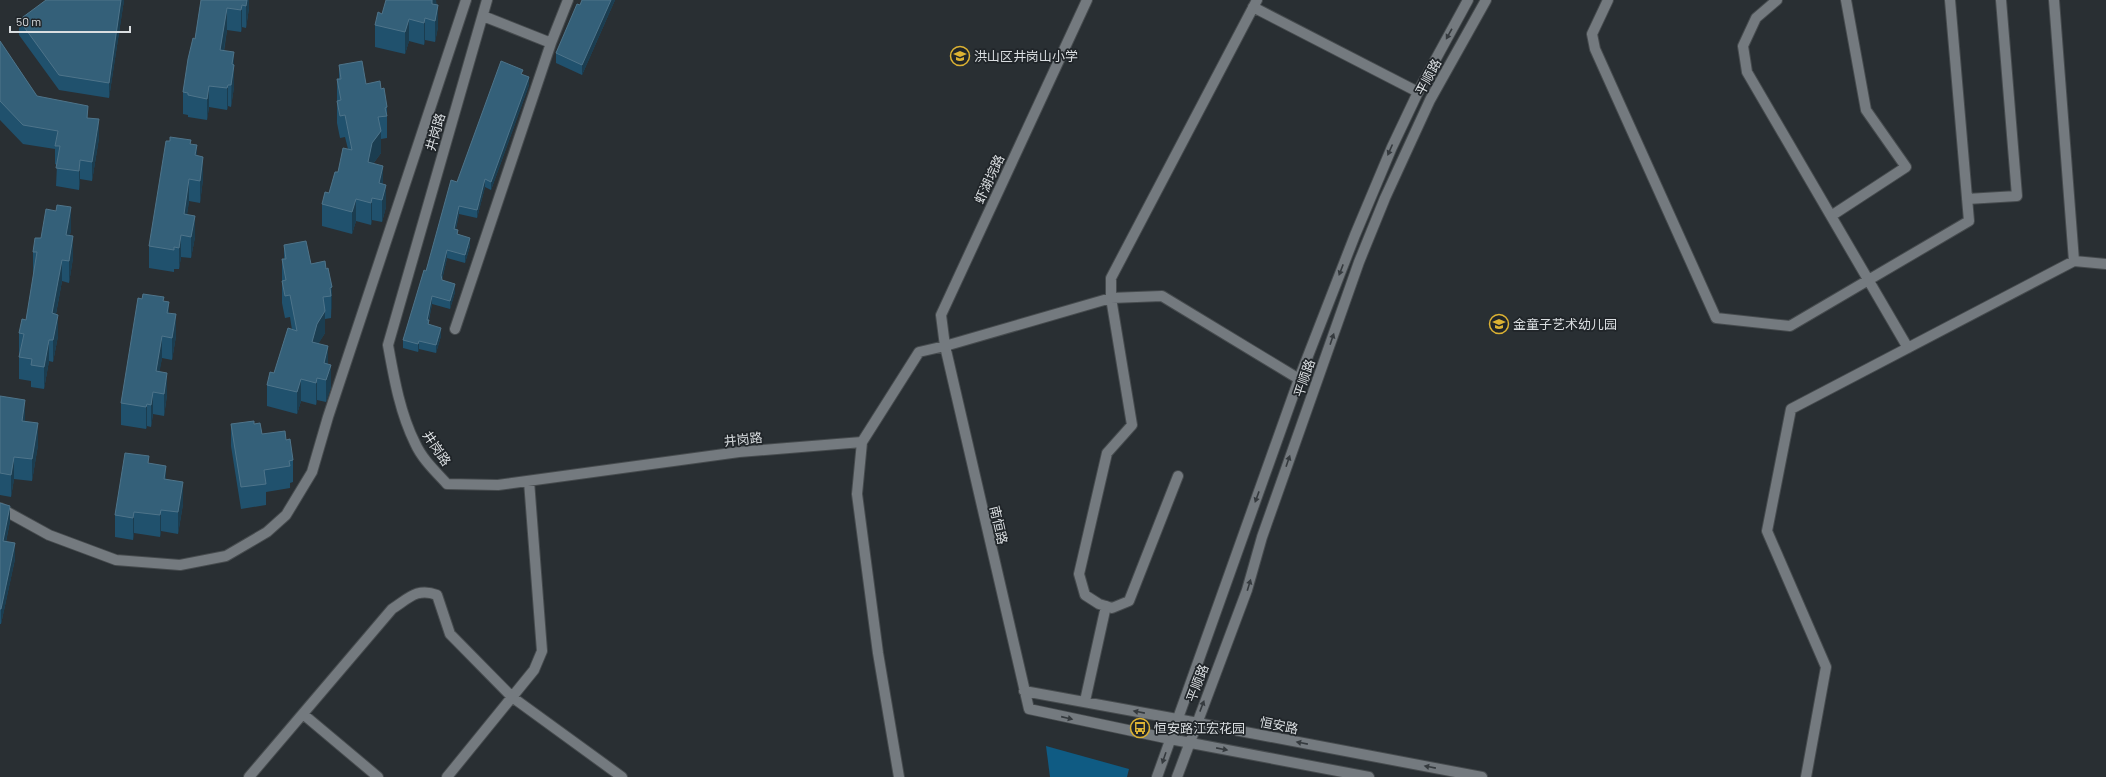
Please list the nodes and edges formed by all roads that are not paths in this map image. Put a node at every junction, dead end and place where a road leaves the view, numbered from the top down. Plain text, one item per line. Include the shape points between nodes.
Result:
1 (466, 0) edge
2 (487, 0) edge
3 (568, 0) edge
4 (1086, 0) edge
5 (1468, 0) edge
6 (1486, 0) edge
7 (1608, 0) edge
8 (1777, 0) edge
9 (1846, 0) edge
10 (1950, 0) edge
11 (2001, 0) edge
12 (2054, 0) edge
13 (1255, 4) edge
14 (483, 16) junction
15 (551, 43) junction
16 (1418, 92) junction
17 (1967, 199) junction
18 (1831, 216) junction
19 (2074, 261) junction
20 (2106, 264) edge
21 (1868, 280) junction
22 (1111, 298) junction
23 (455, 329) dead end
24 (945, 346) junction
25 (1908, 348) junction
26 (1299, 379) junction
27 (862, 442) junction
28 (1178, 476) dead end
29 (529, 481) junction
30 (0, 508) edge
31 (1106, 606) junction
32 (1024, 691) junction
33 (512, 697) junction
34 (1085, 701) junction
35 (303, 714) junction
36 (1177, 719) junction
37 (1196, 722) junction
38 (1170, 740) junction
39 (1189, 743) junction
40 (249, 777) edge
41 (378, 777) edge
42 (447, 777) edge
43 (622, 777) edge
44 (900, 777) edge
45 (1157, 777) edge
46 (1176, 777) edge
47 (1369, 777) edge
48 (1482, 777) edge
49 (1806, 777) edge

1 - 30 street via 328,416 312,472 286,515 267,532 226,556 180,565 116,560 49,535
2 - 14 street, 井岗路
3 - 15 street
4 - 24 street, 虾湖垸路 via 941,315
5 -> 16 street, 平顺路
37 -> 6 street, 平顺路 via 1247,590 1262,537 1359,262 1430,100
7 - 21 street via 1592,34 1595,48 1716,318 1790,326
8 - 18 street via 1756,18 1744,46 1747,72
9 - 18 street via 1866,110 1906,167
10 - 17 street
11 - 17 street via 2017,196
12 - 19 street
13 - 16 street
13 - 22 street via 1111,278
14 - 15 street
14 - 29 street, 井岗路 via 388,345 400,401 415,444 447,484 498,485
15 - 23 street
16 -> 26 street, 平顺路 via 1368,202
17 - 21 street via 1968,221
18 - 21 street
19 - 20 street
19 - 25 street
21 - 25 street
22 - 24 street
22 - 26 street via 1162,296
22 - 31 street via 1132,424 1108,453 1079,574 1084,595
24 - 27 street via 919,352
24 - 32 street, 南恒路
25 - 49 street via 1791,409 1767,532 1826,667
26 -> 36 street, 平顺路
27 - 29 street, 井岗路 via 739,452
27 - 44 street via 857,494 878,653
28 - 31 street via 1129,601 1112,608
29 - 33 street via 542,651 534,670
31 - 34 street
32 - 34 street, 恒安路
32 -> 38 street, 南恒路 via 1029,709
33 - 35 street via 450,634 437,595 419,592 392,610
33 - 42 street
33 - 43 street
36 -> 34 street, 恒安路
35 - 40 street
35 - 41 street
36 - 37 street, 恒安路
36 - 38 street, 平顺路
37 - 39 street, 平顺路
48 -> 37 street, 恒安路
38 - 39 street
38 -> 45 street, 平顺路
39 - 46 street, 平顺路
39 -> 47 street

